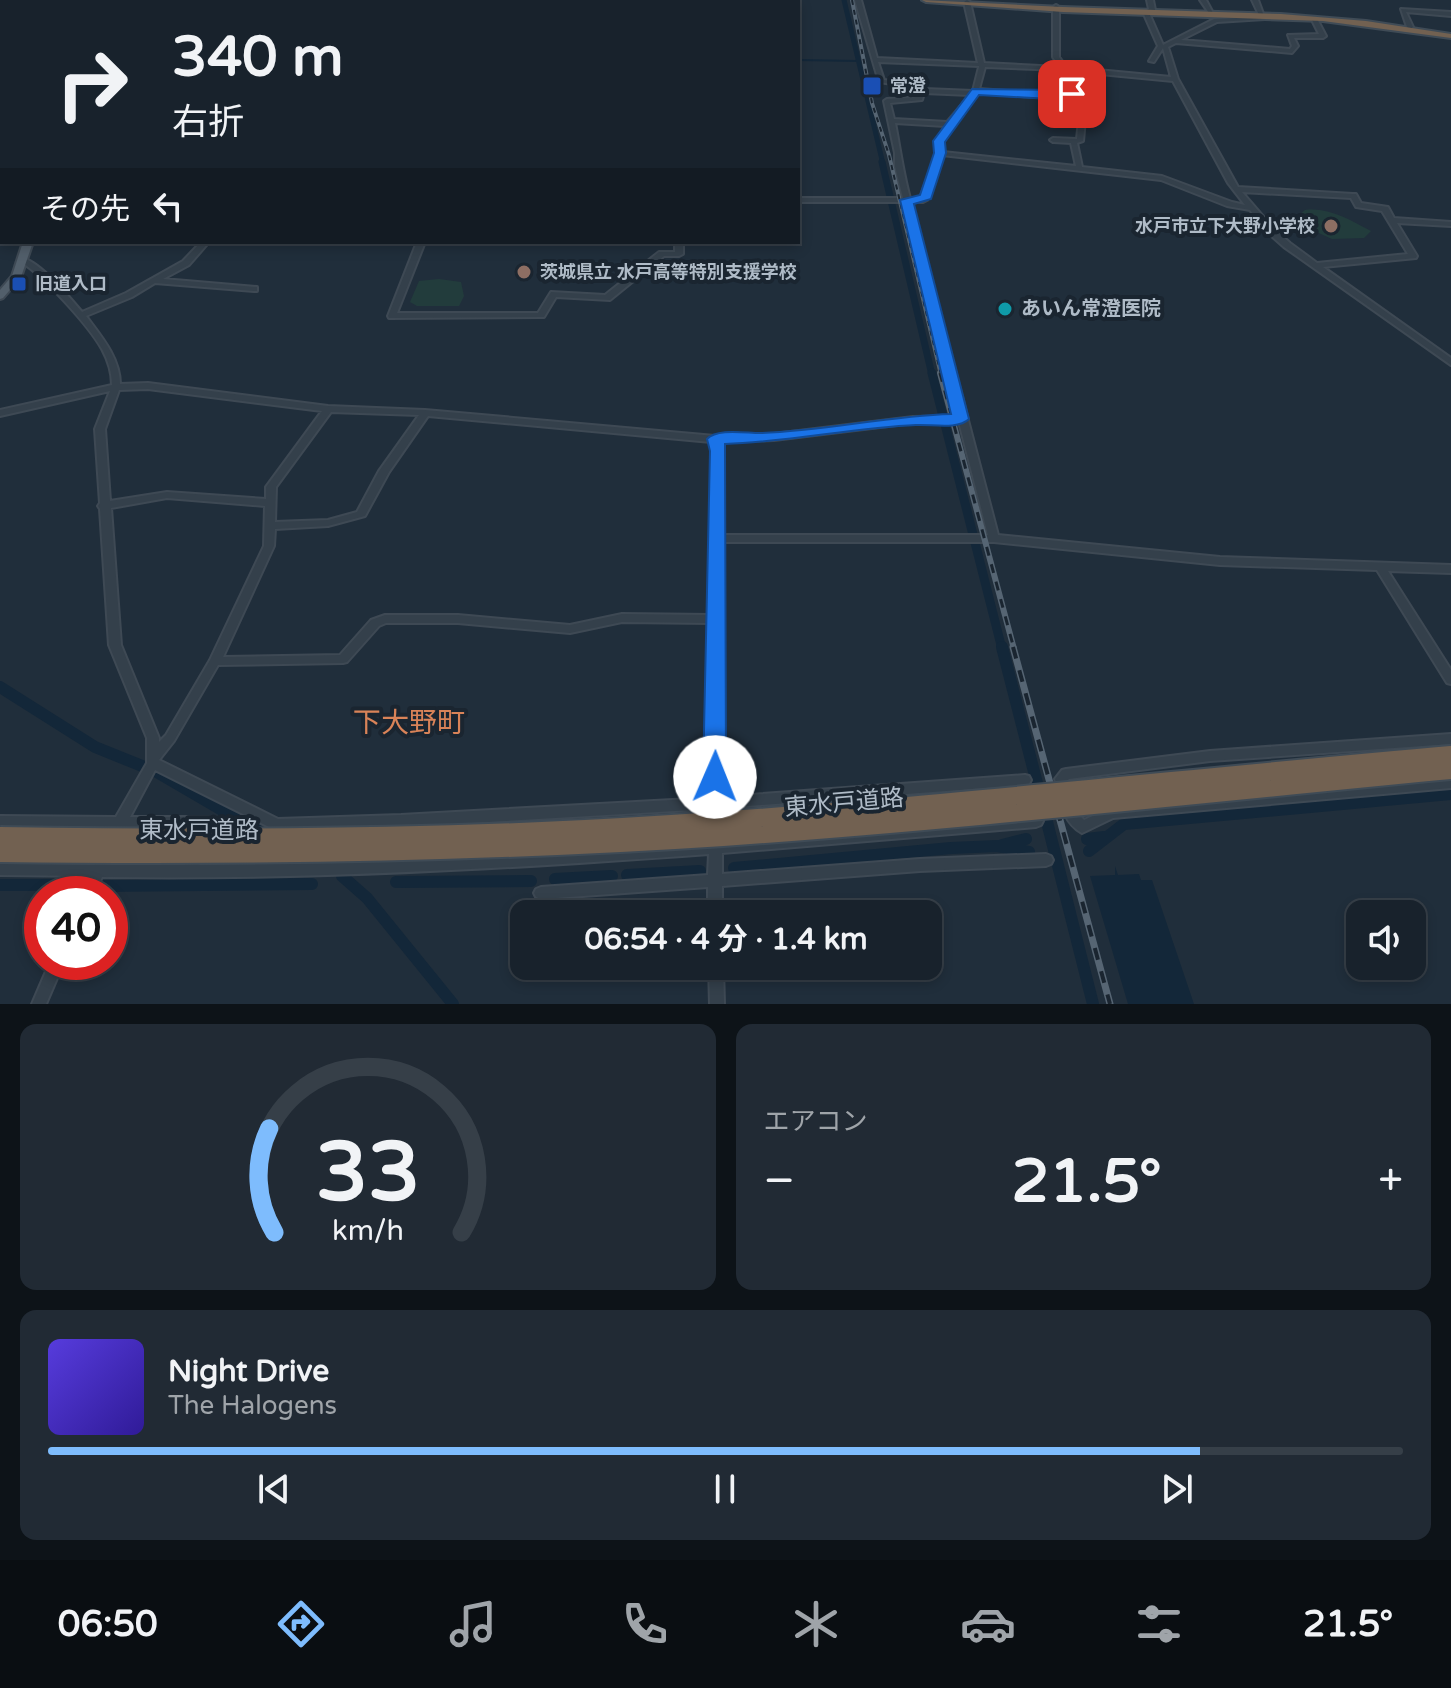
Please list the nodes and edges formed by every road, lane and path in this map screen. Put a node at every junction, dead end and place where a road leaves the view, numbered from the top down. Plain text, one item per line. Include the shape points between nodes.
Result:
1 (858, 0) edge
2 (926, 0) edge
3 (948, 0) edge
4 (1150, 0) edge
5 (1203, 0) edge
6 (1255, 0) edge
7 (967, 3) edge
8 (1057, 8) junction
9 (1149, 11) junction
10 (1211, 12) junction
11 (1261, 14) junction
12 (1451, 14) edge
13 (1314, 18) junction
14 (1410, 27) junction
15 (1451, 34) edge
16 (1166, 45) junction
17 (876, 60) junction
18 (1152, 61) dead end
19 (982, 66) junction
20 (1068, 70) junction
21 (1175, 79) junction
22 (900, 84) junction
23 (922, 91) junction
24 (975, 92) junction
25 (1072, 94) junction
26 (899, 98) junction
27 (891, 121) junction
28 (949, 124) junction
29 (1053, 140) dead end
30 (1074, 142) junction
31 (940, 153) junction
32 (1079, 166) junction
33 (1235, 189) junction
34 (800, 200) edge
35 (906, 200) junction
36 (1250, 208) junction
37 (1392, 220) junction
38 (1451, 224) edge
39 (28, 244) edge
40 (203, 244) edge
41 (420, 244) edge
42 (679, 244) edge
43 (24, 260) junction
44 (1318, 265) junction
45 (154, 281) junction
46 (254, 289) dead end
47 (0, 296) edge
48 (81, 315) junction
49 (1451, 362) edge
50 (116, 387) junction
51 (328, 409) junction
52 (0, 413) edge
53 (425, 413) junction
54 (961, 419) junction
55 (715, 439) junction
56 (269, 503) junction
57 (103, 506) junction
58 (269, 526) junction
59 (994, 538) junction
60 (718, 539) junction
61 (1380, 566) junction
62 (1451, 569) edge
63 (717, 619) junction
64 (215, 661) junction
65 (1451, 680) edge
66 (1451, 739) edge
67 (1451, 755) edge
68 (152, 765) junction
69 (1451, 770) edge
70 (1025, 780) dead end
71 (1451, 783) edge
72 (714, 803) junction
73 (1036, 821) dead end
74 (0, 822) edge
75 (120, 822) junction
76 (371, 822) junction
77 (0, 836) edge
78 (714, 850) junction
79 (0, 853) edge
80 (1046, 860) dead end
81 (366, 867) junction
82 (0, 869) edge
83 (190, 870) junction
84 (96, 872) junction
85 (94, 876) edge
86 (714, 882) junction
87 (541, 893) dead end
88 (715, 900) edge
89 (49, 980) edge
90 (716, 980) edge
91 (39, 1004) edge
92 (717, 1004) edge

1 - 17 street
2 - 7 highway
3 - 7 highway
4 - 9 street
5 - 10 street
6 - 11 street
7 - 8 highway
7 - 19 street
8 - 9 highway
8 - 20 street via 1056,57
9 - 10 highway
9 - 11 highway
9 - 16 street
10 - 11 highway
11 - 13 highway
11 - 14 highway
11 - 16 street via 1259,20 1216,20
12 - 14 street via 1403,10
13 - 15 highway
13 - 16 street via 1323,36 1290,36 1292,51
14 - 15 highway
16 - 18 street
16 - 21 street
17 - 19 street
17 - 22 street via 881,81
19 - 20 street
19 - 24 street
20 - 21 street
20 - 25 street
21 - 33 street
22 - 23 street via 918,85
22 - 26 street
23 - 24 street
23 - 26 street via 920,99
24 - 25 street
24 - 28 street
25 - 30 street via 1082,120 1080,141
26 - 27 street via 887,101
27 - 28 street
27 - 35 street
28 - 31 street via 939,141
29 - 30 street
30 - 32 street
31 - 32 street
31 - 35 street via 925,199
32 - 36 street via 1162,178
33 - 36 street
33 - 37 street via 1353,196 1359,205 1385,209
34 - 35 street
35 - 54 street
36 - 44 street via 1270,230
37 - 38 street
37 - 44 street via 1413,258
39 - 43 main road
40 - 45 street via 186,263
41 - 42 street via 392,316 541,315 554,294 607,298 662,254 679,254
43 - 47 main road
43 - 48 street
44 - 49 street
45 - 46 street
45 - 48 street
48 - 50 street via 106,349
50 - 51 street via 148,386
50 - 52 street
50 - 57 street via 100,429
51 - 53 street
51 - 56 street via 277,476
53 - 55 street
53 - 58 street via 361,514 328,523
54 - 55 street
54 - 59 street
55 - 60 street
56 - 57 street via 167,495
56 - 58 street
57 - 68 street via 115,645 153,738
58 - 64 street via 269,546
59 - 60 street
59 - 61 street via 1220,561
60 - 63 street
61 - 62 street
61 - 65 street
63 - 64 street via 622,618 570,629 385,619 343,659
63 - 72 street
64 - 68 street
66 - 71 street via 1210,756 1066,774 1061,779 1071,816 1082,827 1112,813
67 - 77 highway, 東水戸道路, bridge via 860,810 585,829 381,836
68 - 75 street
68 - 76 street via 277,825
69 - 79 highway, 東水戸道路, bridge via 865,826 585,845 412,853
70 - 72 street
72 - 76 street
72 - 78 street
73 - 78 street
74 - 75 street
75 - 83 street via 209,823
75 - 84 street
76 - 81 street
78 - 81 street
78 - 86 street
80 - 86 street via 963,861
81 - 83 street
82 - 84 street
83 - 84 street
84 - 85 street
86 - 87 street
86 - 88 street
89 - 91 street
90 - 92 street

